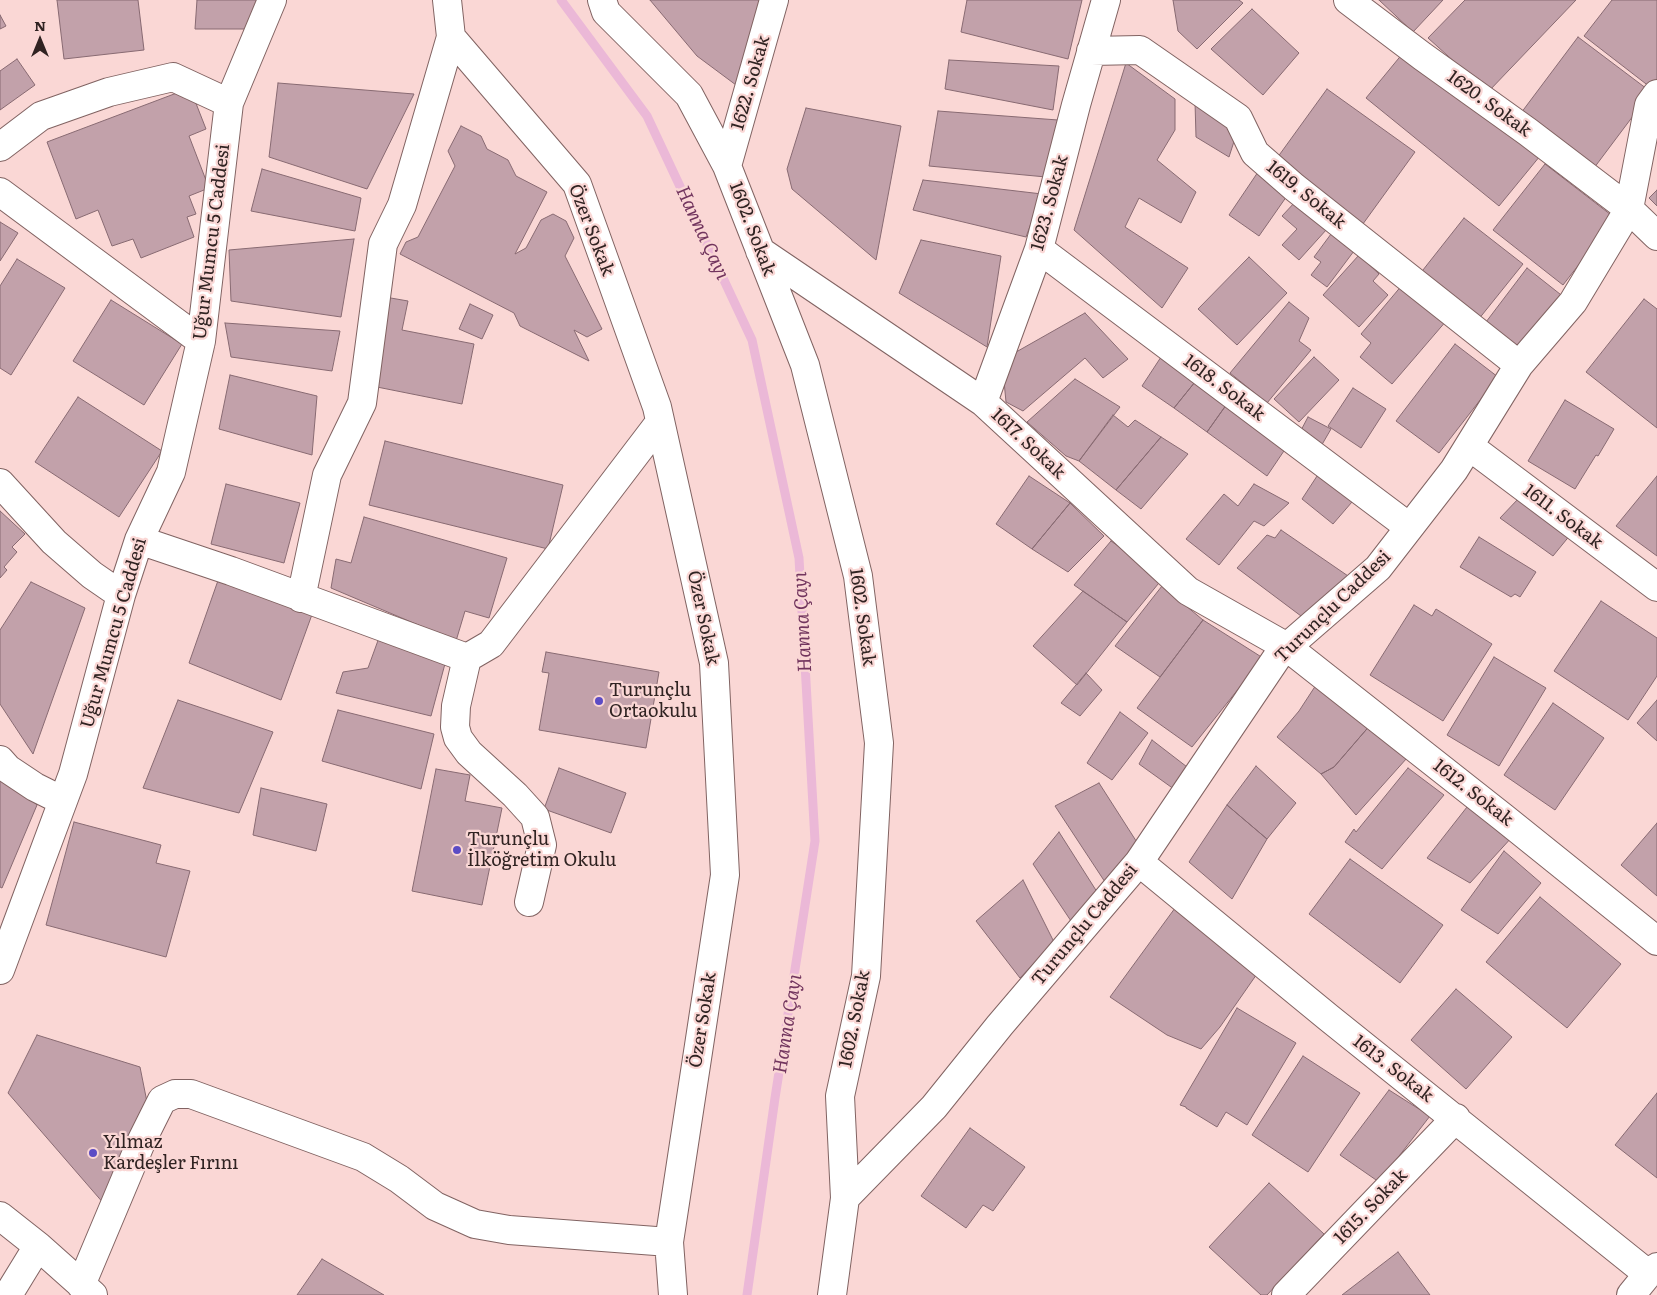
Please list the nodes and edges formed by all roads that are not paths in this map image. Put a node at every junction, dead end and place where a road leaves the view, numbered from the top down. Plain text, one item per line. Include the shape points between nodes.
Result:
1 (272, 0) edge
2 (447, 0) edge
3 (602, 0) edge
4 (774, 0) edge
5 (1106, 0) edge
6 (1348, 0) edge
7 (451, 36) junction
8 (1091, 51) junction
9 (1657, 94) edge
10 (229, 103) junction
11 (0, 147) edge
12 (727, 166) junction
13 (0, 192) edge
14 (1628, 209) junction
15 (1657, 236) edge
16 (1039, 249) junction
17 (760, 251) junction
18 (201, 342) junction
19 (1519, 365) junction
20 (984, 402) junction
21 (660, 422) junction
22 (1469, 446) junction
23 (0, 483) edge
24 (1409, 527) junction
25 (140, 540) junction
26 (1657, 587) edge
27 (121, 595) junction
28 (301, 598) junction
29 (1287, 647) junction
30 (467, 658) junction
31 (0, 760) edge
32 (63, 801) junction
33 (1139, 862) junction
34 (529, 902) dead end
35 (1657, 941) edge
36 (0, 970) edge
37 (1456, 1118) junction
38 (845, 1198) junction
39 (0, 1216) edge
40 (669, 1242) junction
41 (38, 1246) junction
42 (1646, 1279) edge
43 (87, 1290) edge
44 (8, 1295) edge
45 (673, 1295) edge
46 (832, 1295) edge
47 (1286, 1295) edge

1 - 10 street, Uğur Mumcu 5 Caddesi
2 - 7 street
3 - 12 street, 1602. Sokak via 606,12 689,95
4 - 12 street, 1622. Sokak
5 - 8 street, 1623. Sokak
6 - 14 street, 1620. Sokak
7 - 21 street, Özer Sokak via 577,184
7 - 28 street via 402,205 383,244 362,403 327,475
8 - 16 street, 1623. Sokak
8 - 19 street, 1619. Sokak via 1140,50 1238,118 1255,153
9 - 14 street, Turunçlu Caddesi via 1649,105
10 - 11 street via 173,76 109,92 41,116
10 - 18 street, Uğur Mumcu 5 Caddesi
12 - 17 street, 1602. Sokak
13 - 18 street
14 - 15 street, 1620. Sokak
14 - 19 street, Turunçlu Caddesi via 1573,302
16 - 20 street, 1623. Sokak
16 - 24 street, 1618. Sokak
17 - 20 street, 1617. Sokak
17 - 38 street, 1602. Sokak via 806,365 858,576 879,744 866,976 840,1096
18 - 25 street, Uğur Mumcu 5 Caddesi via 171,472
19 - 22 street, Turunçlu Caddesi
20 - 29 street, 1617. Sokak via 1188,591
21 - 30 street via 492,644
21 - 40 street, Özer Sokak via 714,664 725,875
22 - 24 street, Turunçlu Caddesi
22 - 26 street, 1611. Sokak
23 - 27 street via 54,542
24 - 29 street, Turunçlu Caddesi via 1378,568
25 - 27 street, Uğur Mumcu 5 Caddesi
25 - 28 street
27 - 32 street, Uğur Mumcu 5 Caddesi
28 - 30 street
29 - 33 street, Turunçlu Caddesi
29 - 35 street, 1612. Sokak
30 - 34 street via 456,706 455,727 458,738 469,753 535,817 542,845
31 - 32 street via 8,769
32 - 36 street, Uğur Mumcu 5 Caddesi
33 - 37 street, 1613. Sokak
33 - 38 street, Turunçlu Caddesi via 934,1108
37 - 42 street, 1613. Sokak
37 - 47 street, 1615. Sokak
38 - 46 street, 1602. Sokak
39 - 41 street
40 - 43 street via 509,1230 475,1224 434,1206 363,1157 191,1094 175,1094 162,1100 142,1140
40 - 45 street, Özer Sokak
41 - 43 street
41 - 44 street

